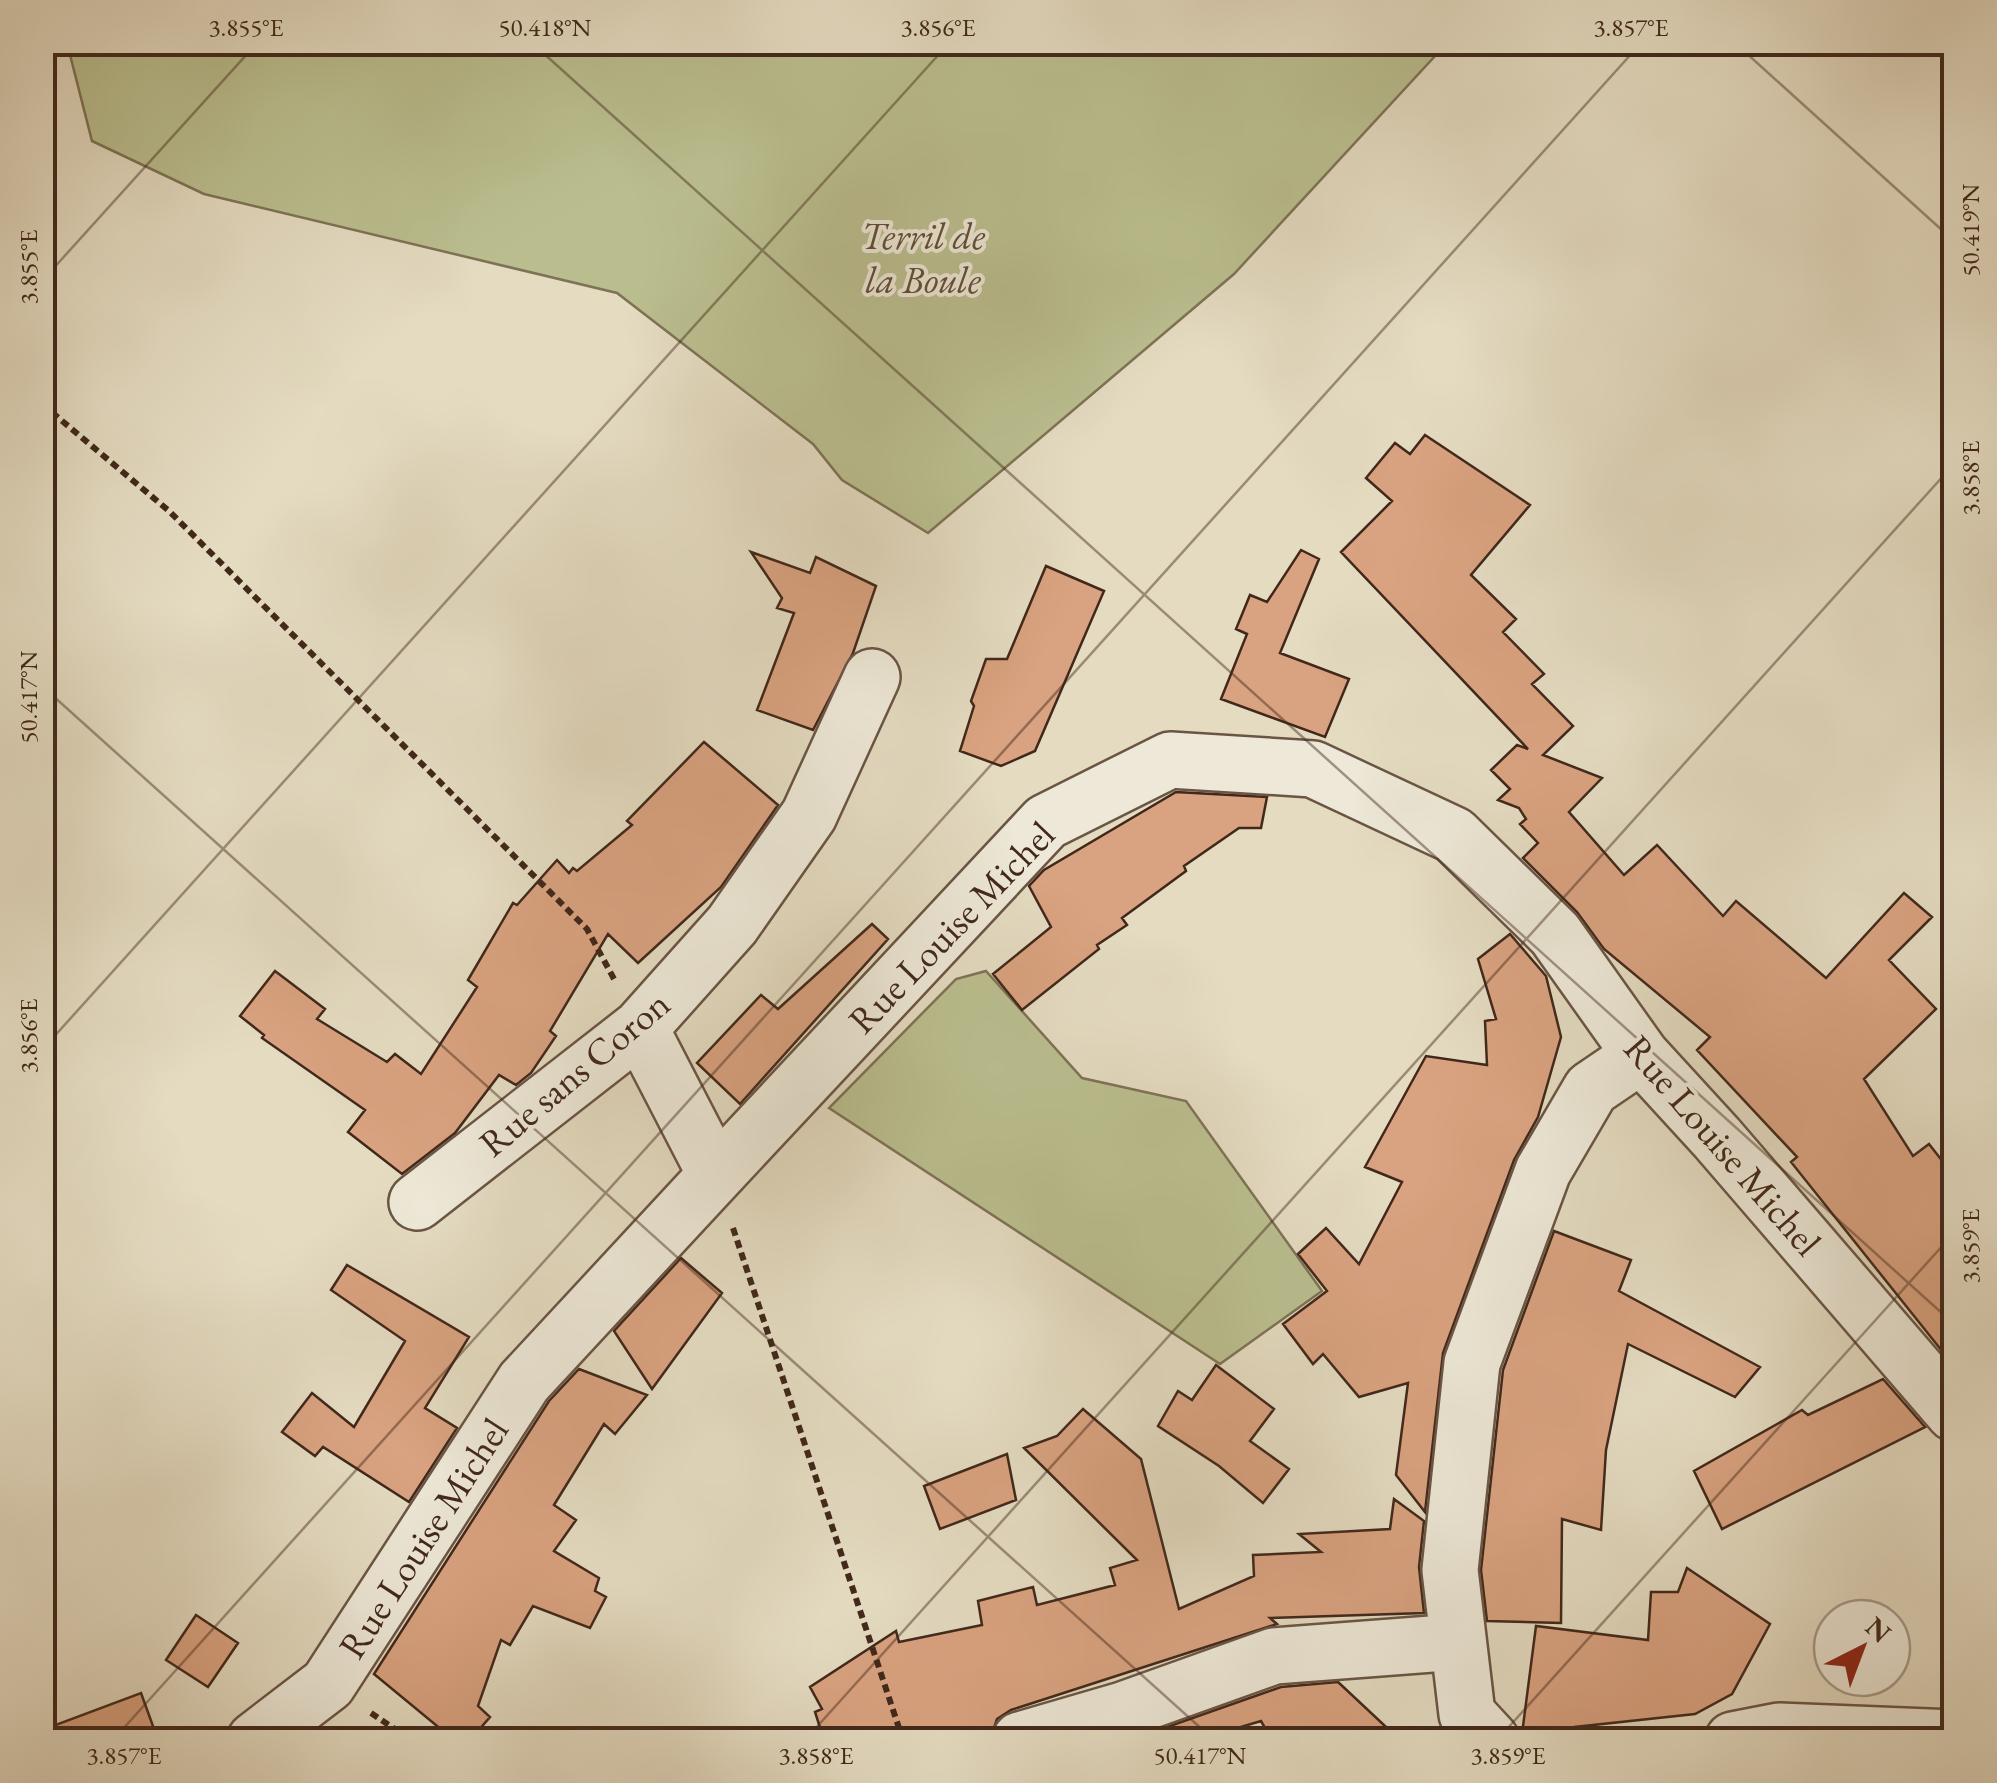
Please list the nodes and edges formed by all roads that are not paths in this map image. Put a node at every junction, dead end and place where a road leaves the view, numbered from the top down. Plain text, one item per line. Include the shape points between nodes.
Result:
1 (872, 677) dead end
2 (640, 1028) junction
3 (1640, 1056) junction
4 (716, 1175) junction
5 (417, 1202) dead end
6 (1954, 1413) edge
7 (1458, 1642) junction
8 (1954, 1738) edge
9 (255, 1740) edge
10 (1020, 1740) edge
11 (1491, 1740) edge
12 (1733, 1740) edge

1 - 2 street, Rue sans Coron via 809,815 732,925
2 - 4 street
2 - 5 street, Rue sans Coron
3 - 4 street, Rue Louise Michel via 1555,934 1454,835 1312,769 1170,760 1046,822
3 - 6 street, Rue Louise Michel
3 - 7 street via 1592,1089 1543,1171 1472,1363 1450,1570
4 - 9 street, Rue Louise Michel via 524,1382 328,1684
7 - 10 street via 1274,1656
7 - 11 street via 1467,1714
8 - 12 street via 1779,1731

